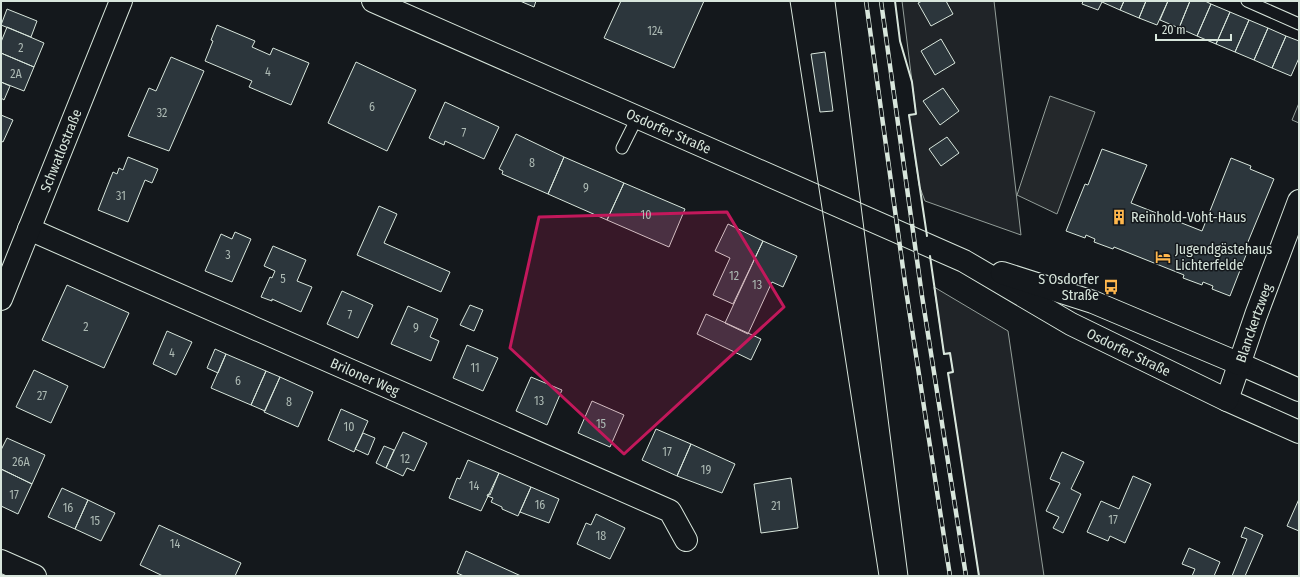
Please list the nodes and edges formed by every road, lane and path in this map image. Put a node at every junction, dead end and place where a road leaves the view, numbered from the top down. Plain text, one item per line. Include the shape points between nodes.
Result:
1 (121, 1) edge
2 (373, 1) edge
3 (1247, 1) edge
4 (1299, 24) edge
5 (637, 118) junction
6 (622, 148) dead end
7 (1299, 201) edge
8 (29, 230) junction
9 (964, 261) junction
10 (1, 299) edge
11 (1240, 364) junction
12 (1299, 390) edge
13 (1227, 400) junction
14 (1299, 432) edge
15 (686, 540) dead end
16 (1, 561) edge
17 (35, 576) edge

1 - 8 main road, Schwatlostraße
2 - 5 main road, Osdorfer Straße
3 - 4 lane
5 - 6 lane
5 - 9 main road, Osdorfer Straße
7 - 11 main road, Blanckertzweg
8 - 10 main road, Schwatlostraße
8 - 15 main road, Briloner Weg via 670,511
9 - 11 main road, Osdorfer Straße via 1093,302
9 - 13 main road, Osdorfer Straße via 1071,324
11 - 12 main road, Osdorfer Straße
11 - 13 main road, Blanckertzweg
13 - 14 main road, Osdorfer Straße
16 - 17 main road

